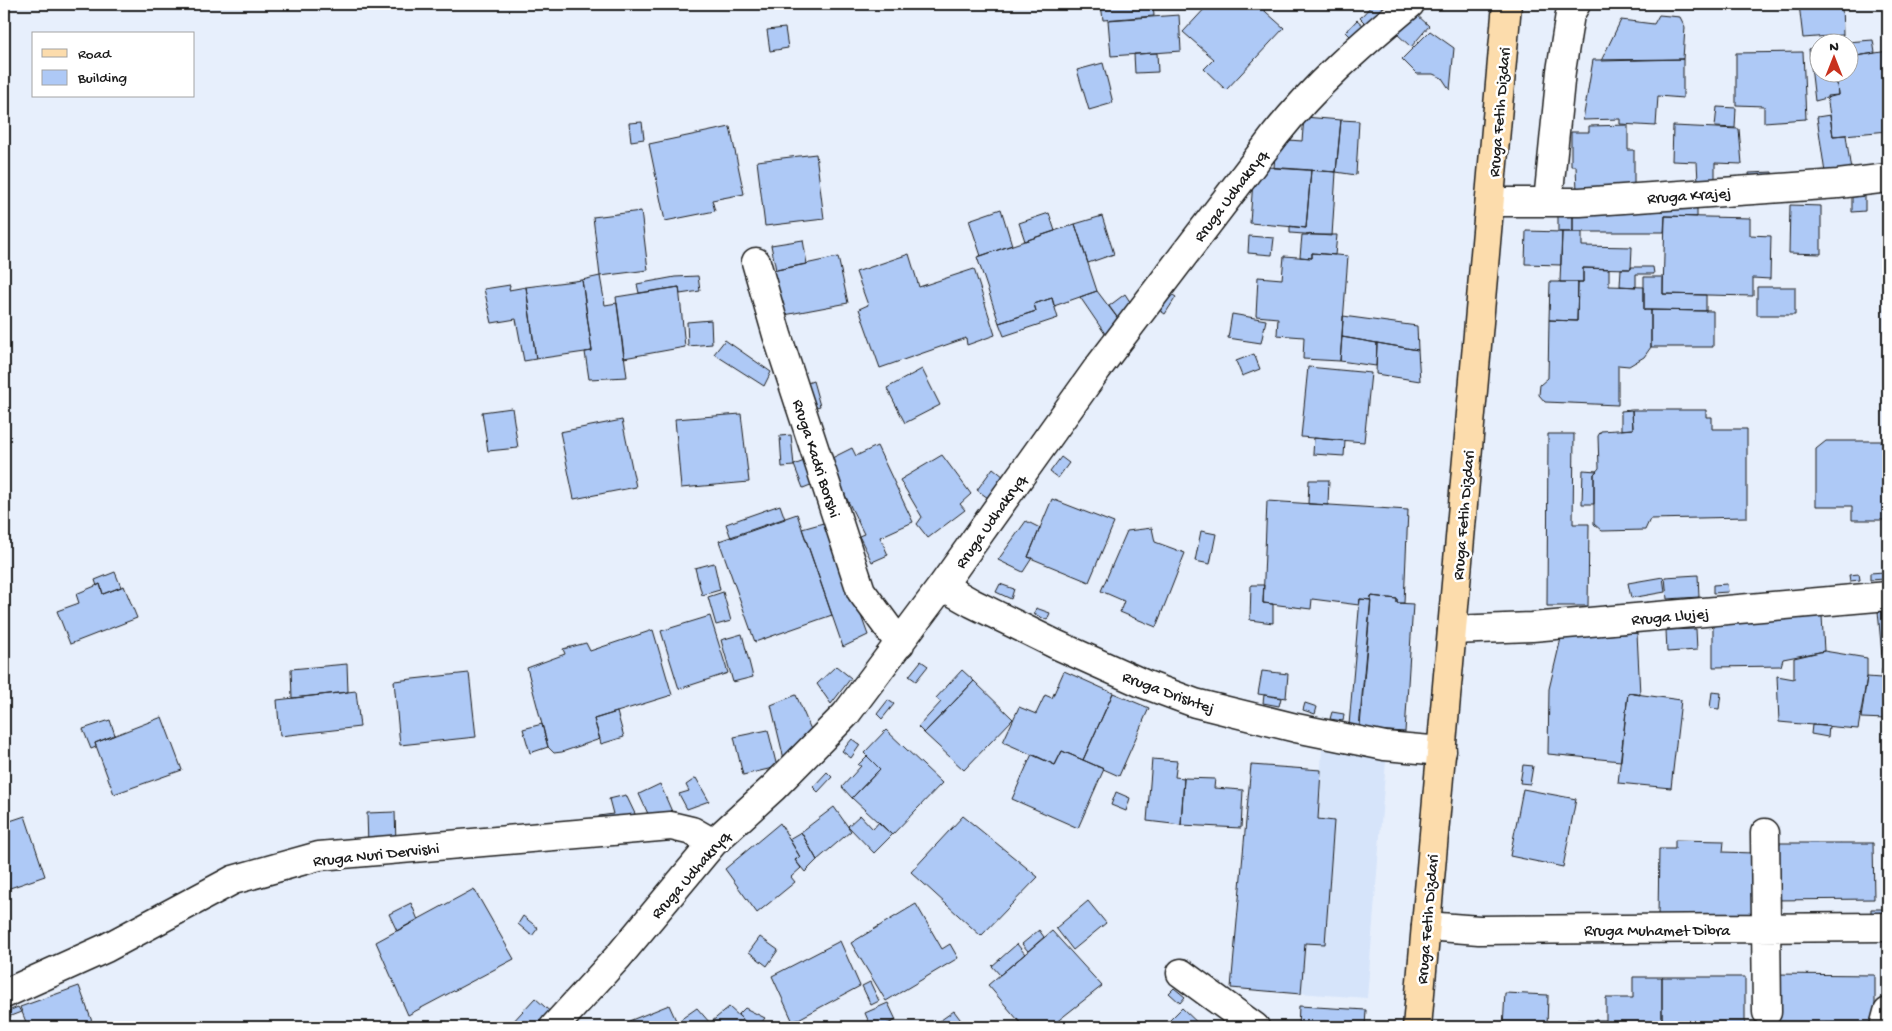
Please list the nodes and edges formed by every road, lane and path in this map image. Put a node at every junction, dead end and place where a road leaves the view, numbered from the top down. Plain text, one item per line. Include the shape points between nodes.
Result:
1 (1410, 4) edge
2 (1507, 4) edge
3 (1576, 4) edge
4 (1888, 178) edge
5 (1490, 202) junction
6 (1548, 202) junction
7 (756, 262) dead end
8 (942, 586) junction
9 (1888, 596) edge
10 (1452, 630) junction
11 (900, 644) junction
12 (1442, 751) junction
13 (1765, 833) dead end
14 (713, 843) junction
15 (1426, 926) junction
16 (1888, 927) edge
17 (1766, 929) junction
18 (1181, 973) dead end
19 (4, 994) edge
20 (1768, 1012) dead end
21 (1888, 1012) edge
22 (554, 1027) edge
23 (1255, 1027) edge
24 (1417, 1027) edge
25 (1884, 1027) edge

1 - 8 street, Rruga Udhakryq via 1299,105 1096,369
2 - 5 main road, Rruga Fetih Dizdari
3 - 6 street via 1570,14 1561,71
4 - 6 street, Rruga Krajej
5 - 6 street, Rruga Krajej
5 - 10 main road, Rruga Fetih Dizdari
7 - 11 street, Rruga Kadri Borshi via 861,591
8 - 11 street, Rruga Udhakryq
8 - 12 street, Rruga Drishtej via 1055,644 1195,703 1385,746
9 - 10 street, Rruga Llujej
10 - 12 main road, Rruga Fetih Dizdari
11 - 14 street, Rruga Udhakryq via 846,714
12 - 15 main road, Rruga Fetih Dizdari
13 - 17 street
14 - 19 street, Rruga Nuri Dervishi via 692,831 671,826 319,856 232,880 106,948
14 - 22 street, Rruga Udhakryq via 618,957
15 - 17 street, Rruga Muhamet Dibra via 1479,930
15 - 24 main road, Rruga Fetih Dizdari
16 - 17 street, Rruga Muhamet Dibra
17 - 20 street
18 - 23 street
21 - 25 street

